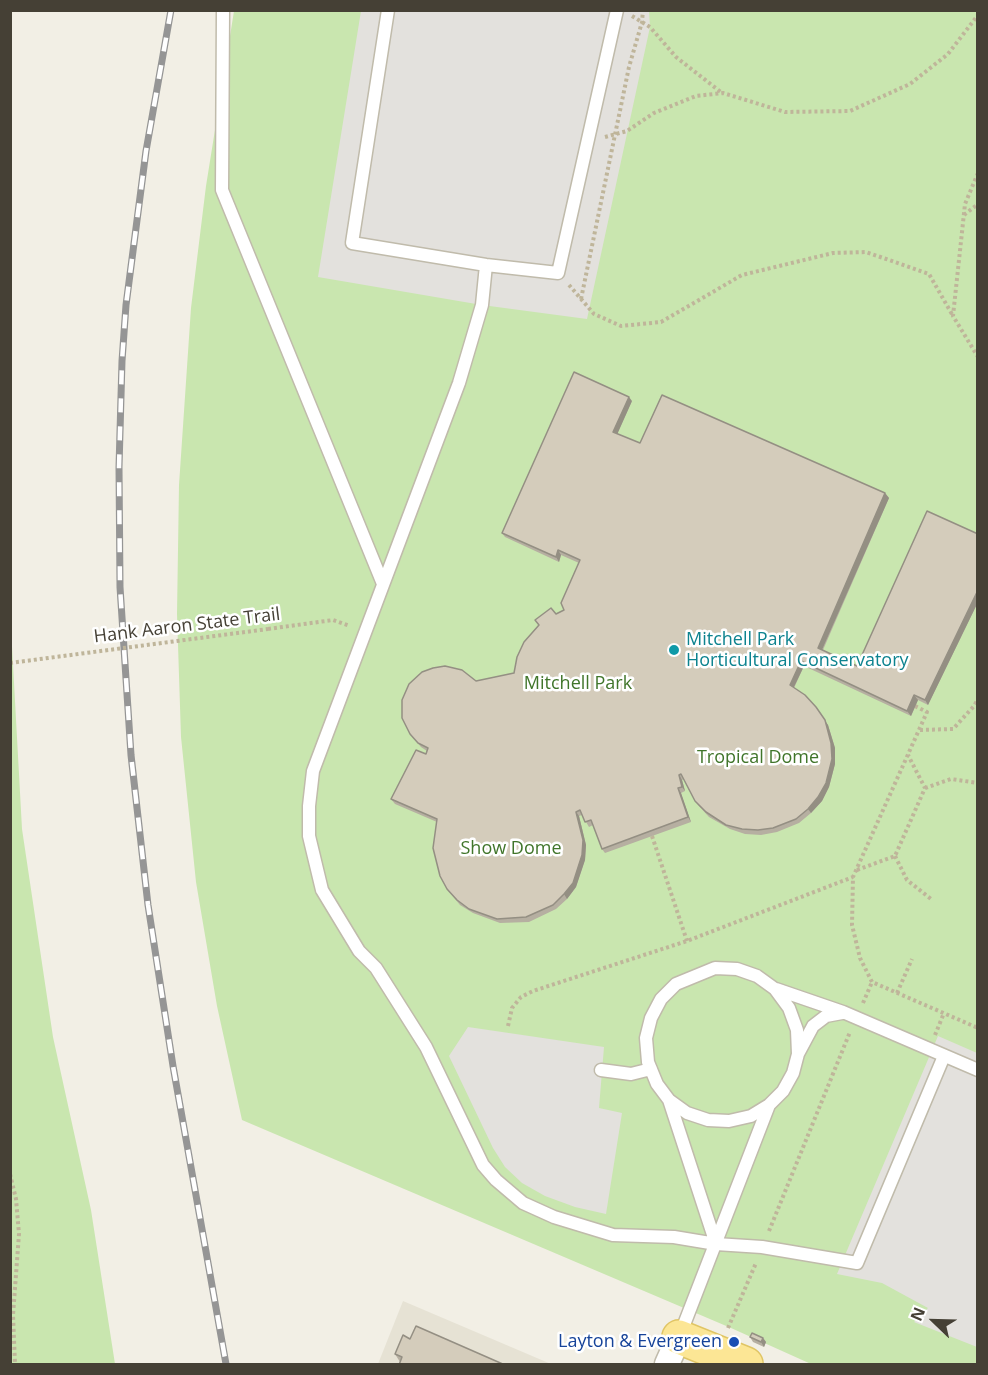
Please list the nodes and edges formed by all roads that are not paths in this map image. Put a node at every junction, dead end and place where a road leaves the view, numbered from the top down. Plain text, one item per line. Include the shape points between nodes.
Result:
1 (223, 10) edge
2 (388, 10) edge
3 (617, 10) edge
4 (486, 265) junction
5 (383, 584) junction
6 (775, 989) junction
7 (843, 1012) junction
8 (798, 1054) junction
9 (944, 1056) junction
10 (651, 1069) junction
11 (601, 1070) dead end
12 (978, 1070) edge
13 (669, 1100) junction
14 (770, 1105) junction
15 (716, 1244) junction
16 (673, 1351) edge
17 (746, 1365) edge

1 - 5 lane via 222,190
2 - 4 lane via 352,243
3 - 4 lane via 558,273
4 - 5 lane via 482,305 459,383
5 - 15 lane via 313,771 309,837 322,890 358,951 376,968 426,1047 483,1165 496,1180 524,1203 554,1217 613,1235 674,1237
6 - 7 lane
6 - 8 lane via 789,1008 797,1030
6 - 10 lane via 757,976 737,969 715,968 676,984 661,999 651,1018 646,1038
7 - 8 lane via 826,1016 813,1026
7 - 9 lane
8 - 14 lane via 793,1073
9 - 12 lane
9 - 15 lane via 857,1263 762,1247
10 - 11 lane via 631,1074
10 - 13 lane
13 - 14 lane via 687,1113 708,1120 751,1116
13 - 15 lane
14 - 15 lane
15 - 16 lane
16 - 17 main road

